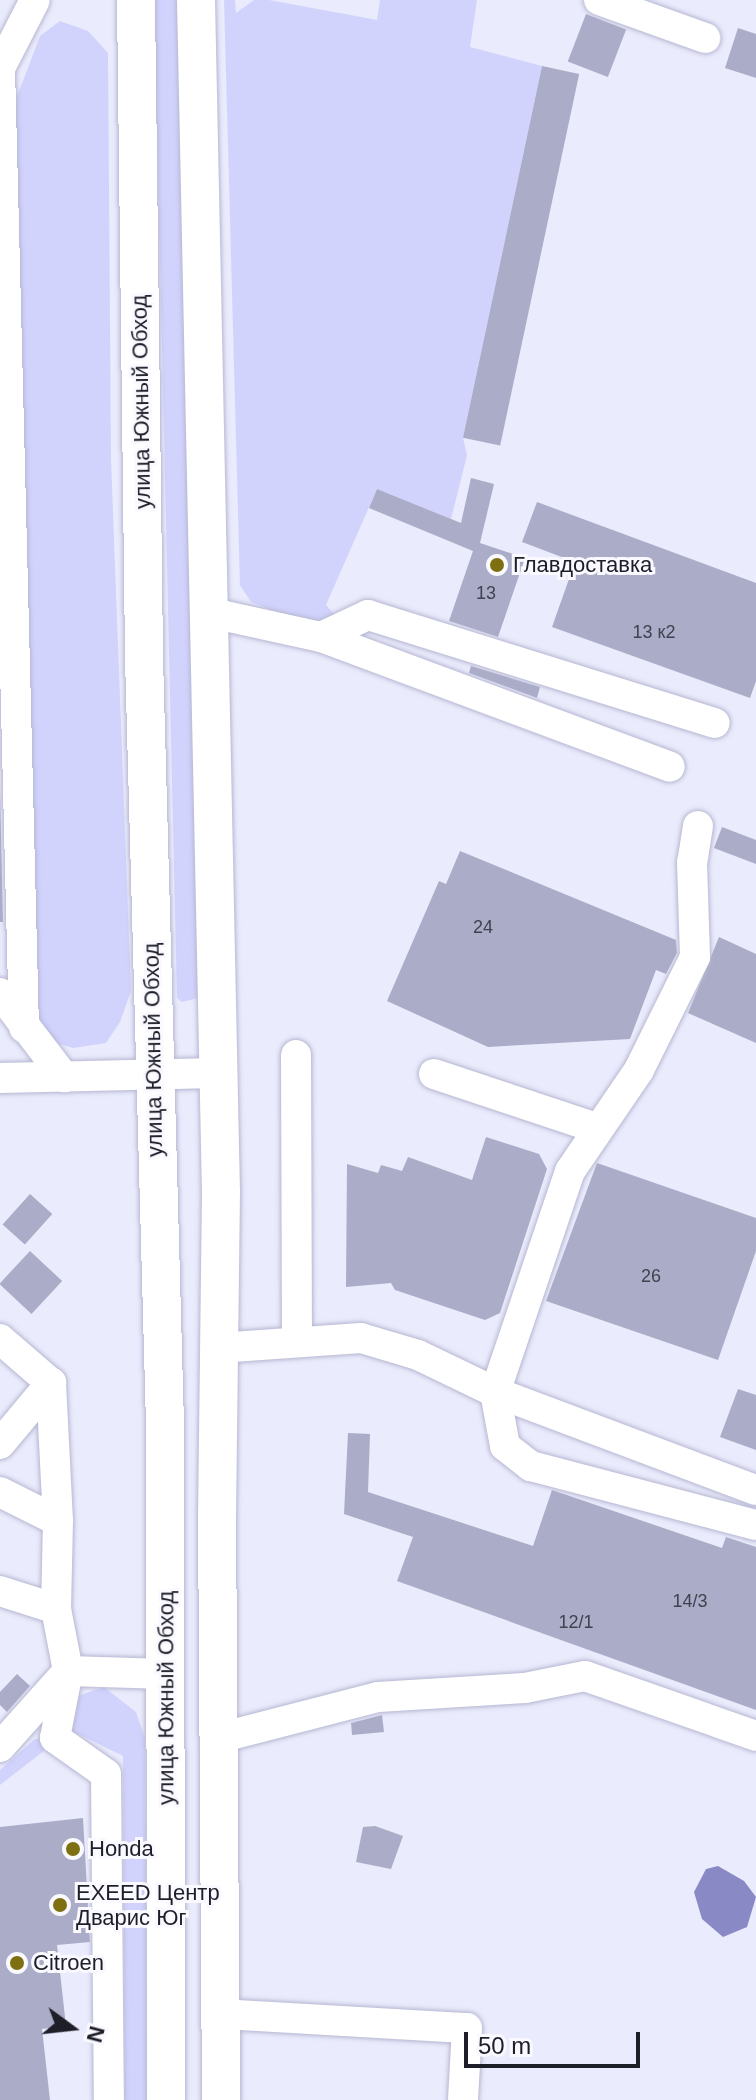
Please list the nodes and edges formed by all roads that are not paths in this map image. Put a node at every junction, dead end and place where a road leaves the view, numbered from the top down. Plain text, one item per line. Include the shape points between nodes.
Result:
1 (35, 0) edge
2 (136, 0) edge
3 (196, 0) edge
4 (599, 0) edge
5 (705, 38) dead end
6 (0, 68) edge
7 (207, 612) junction
8 (321, 637) junction
9 (715, 723) dead end
10 (670, 767) dead end
11 (698, 826) dead end
12 (0, 993) edge
13 (24, 1028) junction
14 (296, 1055) dead end
15 (217, 1073) junction
16 (434, 1074) dead end
17 (154, 1075) junction
18 (64, 1077) junction
19 (0, 1078) edge
20 (596, 1128) junction
21 (0, 1339) edge
22 (297, 1340) junction
23 (218, 1348) junction
24 (51, 1383) junction
25 (495, 1392) junction
26 (0, 1444) edge
27 (756, 1490) edge
28 (0, 1492) edge
29 (58, 1521) junction
30 (756, 1525) edge
31 (0, 1591) edge
32 (56, 1609) junction
33 (68, 1671) junction
34 (166, 1674) junction
35 (756, 1736) edge
36 (219, 1738) junction
37 (0, 1747) edge
38 (221, 2014) junction
39 (109, 2100) edge
40 (166, 2100) edge
41 (221, 2100) edge
42 (463, 2100) edge

1 - 6 street
2 - 17 main road, улица Южный Обход
3 - 7 main road
4 - 5 street
6 - 13 street
7 - 8 street
7 - 15 main road
8 - 9 street via 368,615
8 - 10 street
11 - 20 street via 692,862 695,957 639,1070
12 - 13 street
13 - 18 street
14 - 22 street
15 - 17 street
15 - 23 main road
16 - 20 street
17 - 18 street
17 - 34 main road, улица Южный Обход
18 - 19 street
20 - 25 street via 570,1171
21 - 24 street
22 - 23 street
22 - 25 street via 361,1338 418,1355
23 - 36 main road
24 - 26 street
24 - 29 street
25 - 27 street
25 - 30 street via 505,1446 531,1466
28 - 29 street
29 - 32 street
31 - 32 street
32 - 33 street
33 - 34 street
33 - 37 street
33 - 39 street via 55,1738 106,1774
34 - 40 main road, улица Южный Обход
35 - 36 street via 585,1676 525,1688 378,1697
36 - 38 main road
38 - 41 main road
38 - 42 street via 467,2028

